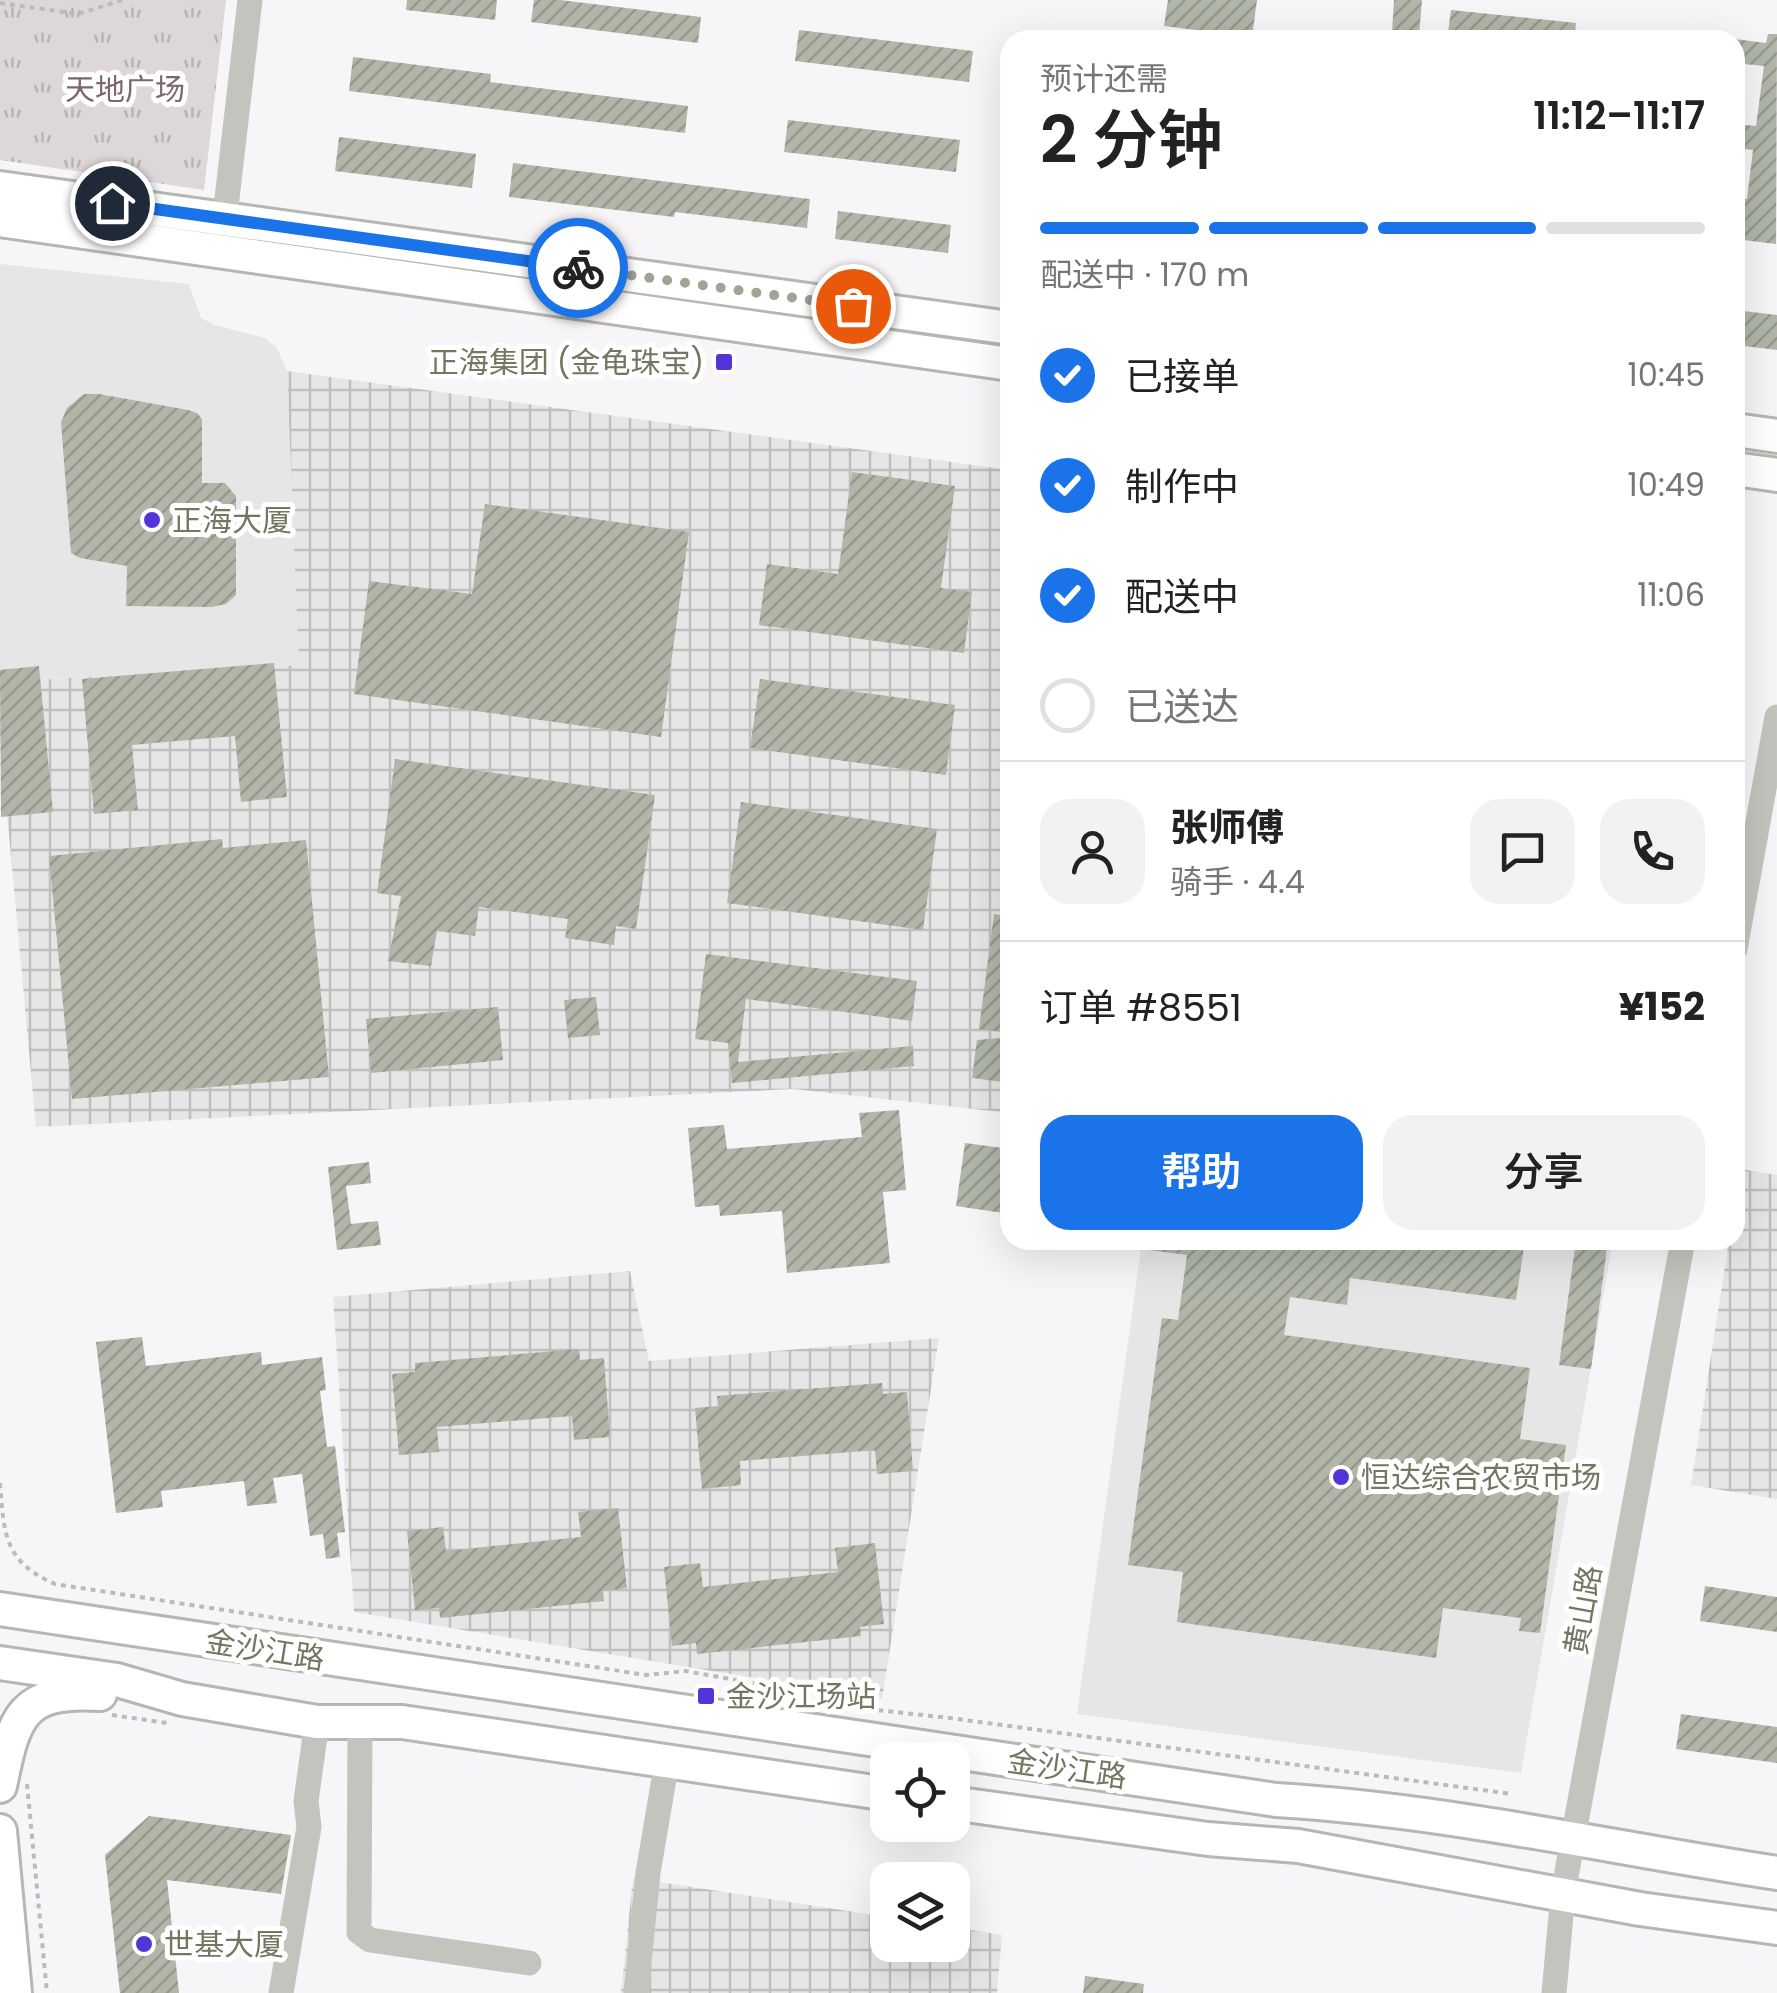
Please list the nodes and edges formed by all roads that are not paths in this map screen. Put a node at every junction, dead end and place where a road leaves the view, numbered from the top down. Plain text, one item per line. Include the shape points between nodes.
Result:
1 (250, 0) edge
2 (0, 188) edge
3 (0, 220) edge
4 (223, 234) junction
5 (1000, 327) edge
6 (1000, 362) edge
7 (1745, 431) edge
8 (1777, 436) edge
9 (1745, 470) edge
10 (1777, 475) edge
11 (1777, 716) edge
12 (1745, 894) edge
13 (1680, 1250) edge
14 (0, 1609) edge
15 (0, 1664) edge
16 (180, 1712) junction
17 (318, 1722) junction
18 (360, 1722) junction
19 (666, 1760) junction
20 (13, 1776) edge
21 (870, 1791) edge
22 (970, 1806) edge
23 (0, 1831) edge
24 (1574, 1839) junction
25 (1777, 1873) edge
26 (1563, 1893) junction
27 (1777, 1928) edge
28 (529, 1962) dead end
29 (14, 1993) edge
30 (281, 1993) edge
31 (636, 1993) edge
32 (1554, 1993) edge

1 - 4 street
2 - 4 main road
3 - 4 main road
4 - 5 main road
4 - 6 main road
7 - 8 main road
9 - 10 main road
11 - 12 street
13 - 24 street, 黄山路
14 - 24 main road, 金沙江路
15 - 16 main road, 金沙江路 via 117,1680
16 - 17 main road, 金沙江路
16 - 20 main road via 81,1693 45,1697 18,1720 8,1746
17 - 18 main road, 金沙江路
17 - 30 street via 306,1801 309,1827
18 - 19 main road, 金沙江路 via 402,1722
18 - 28 street via 359,1932 370,1940
19 - 21 main road, 金沙江路
19 - 31 street
22 - 26 main road, 金沙江路 via 1298,1846
23 - 29 main road
24 - 25 main road, 金沙江路
24 - 26 street, 黄山路
26 - 27 main road, 金沙江路
26 - 32 street, 黄山路

